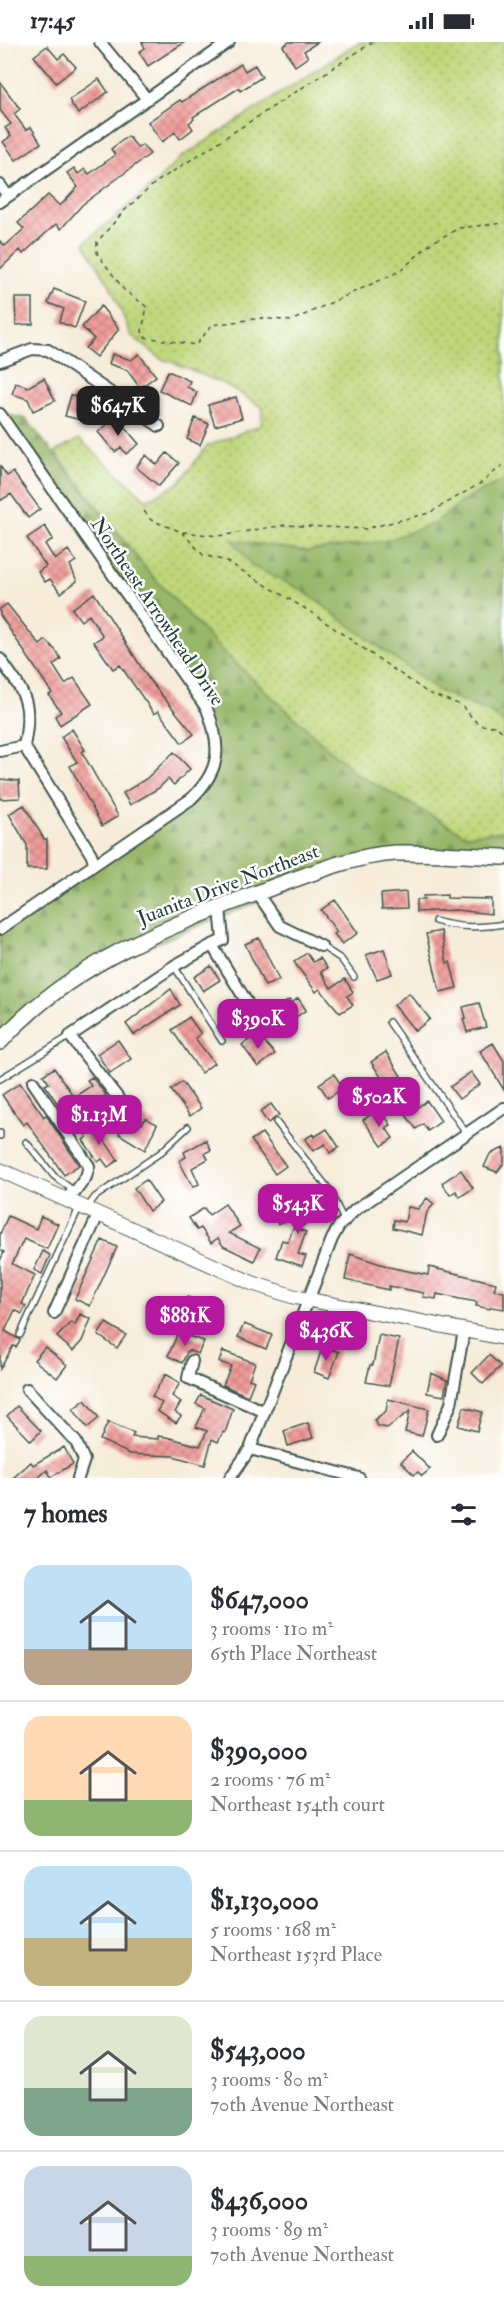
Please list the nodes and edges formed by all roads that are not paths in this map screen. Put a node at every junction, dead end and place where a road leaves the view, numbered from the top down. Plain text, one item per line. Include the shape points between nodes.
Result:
1 (100, 42) edge
2 (229, 42) edge
3 (147, 99) junction
4 (0, 185) edge
5 (4, 199) edge
6 (0, 361) edge
7 (0, 414) edge
8 (159, 426) dead end
9 (0, 659) edge
10 (24, 746) junction
11 (0, 751) edge
12 (504, 857) edge
13 (94, 864) junction
14 (257, 893) junction
15 (220, 908) junction
16 (435, 921) dead end
17 (504, 924) edge
18 (0, 929) edge
19 (212, 945) junction
20 (321, 946) joint
21 (174, 966) junction
22 (354, 977) dead end
23 (389, 1022) dead end
24 (265, 1032) dead end
25 (70, 1036) junction
26 (222, 1041) dead end
27 (0, 1042) edge
28 (0, 1079) edge
29 (33, 1082) dead end
30 (118, 1098) dead end
31 (504, 1108) edge
32 (276, 1122) dead end
33 (188, 1127) dead end
34 (467, 1134) junction
35 (26, 1142) dead end
36 (0, 1170) edge
37 (81, 1205) junction
38 (345, 1220) junction
39 (308, 1299) junction
40 (54, 1313) dead end
41 (464, 1330) junction
42 (20, 1335) dead end
43 (504, 1338) edge
44 (192, 1360) dead end
45 (27, 1389) dead end
46 (263, 1411) junction
47 (437, 1435) dead end
48 (250, 1449) junction
49 (78, 1478) edge
50 (230, 1478) edge
51 (359, 1478) edge

1 - 3 street
2 - 3 street
3 - 5 street
4 - 5 street
6 - 8 street via 32,349 48,350
7 - 13 street, Northeast Arrowhead Drive via 207,709 214,727 216,756 205,785 191,799
9 - 10 street via 27,701 30,719
10 - 11 street
10 - 13 street
12 - 14 main road, Juanita Drive Northeast via 394,854 345,861
13 - 18 street, Northeast Arrowhead Drive
14 - 15 main road, Juanita Drive Northeast
14 - 20 street via 280,926
15 - 19 street via 224,940
15 - 27 main road, Juanita Drive Northeast via 96,963 46,998
16 - 17 lane via 475,928
19 - 21 street
19 - 24 street
20 - 22 lane via 341,959
21 - 25 street
21 - 26 lane
23 - 34 lane
25 - 28 lane
25 - 30 street
29 - 37 street via 87,1163
31 - 34 street
32 - 38 lane via 327,1188
33 - 37 lane via 160,1153
34 - 38 street via 355,1209
35 - 37 lane
36 - 37 street
37 - 39 street via 238,1278
37 - 40 street
37 - 42 lane
38 - 39 street via 332,1239
39 - 41 street
39 - 46 street
41 - 43 street
41 - 47 street via 451,1404
44 - 46 street via 188,1378
45 - 49 street via 76,1442 84,1460
46 - 48 street
48 - 50 street
48 - 51 street

